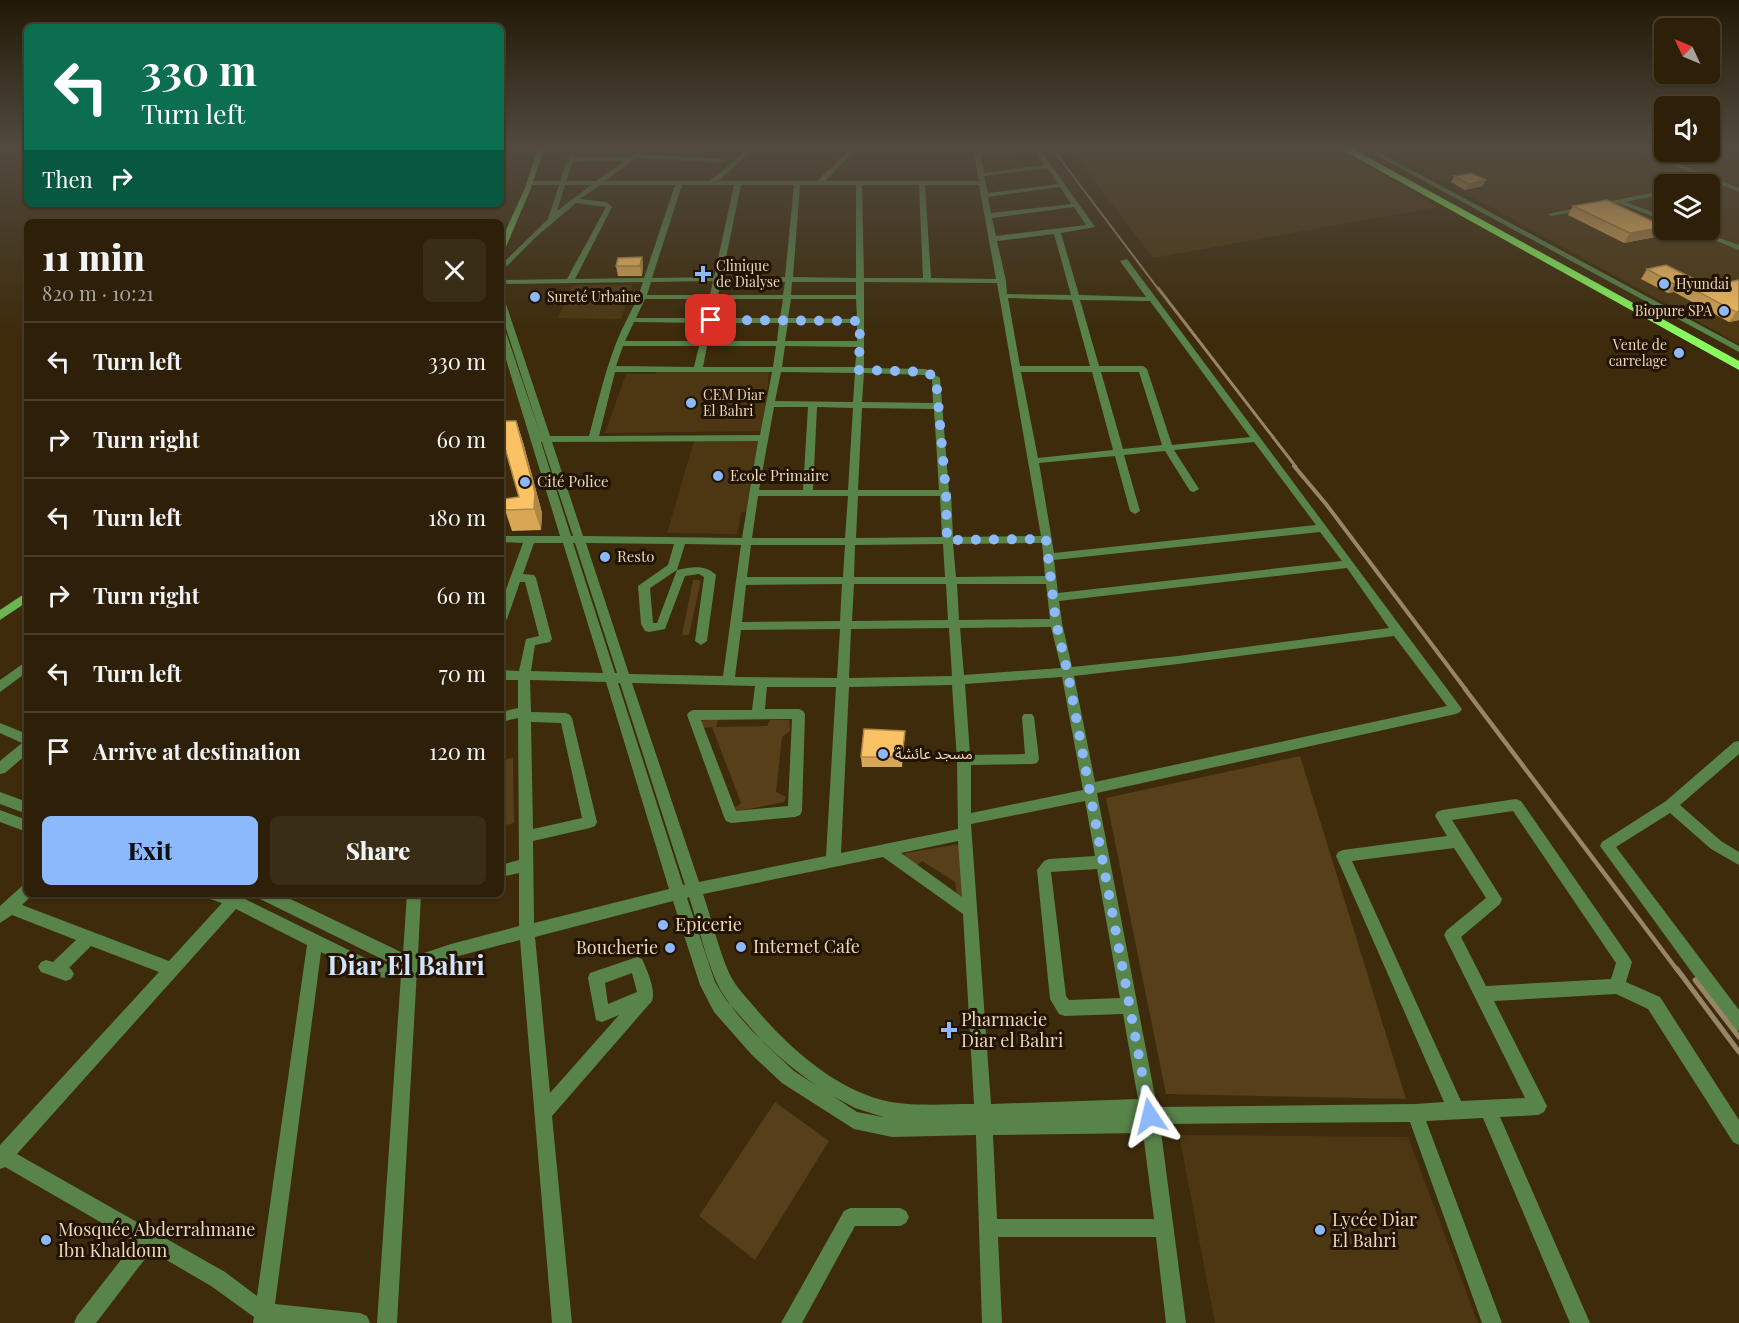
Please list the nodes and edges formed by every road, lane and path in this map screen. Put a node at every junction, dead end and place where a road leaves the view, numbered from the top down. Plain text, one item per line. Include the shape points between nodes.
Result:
1 (518, 210) edge
2 (554, 210) edge
3 (563, 210) edge
4 (608, 210) edge
5 (670, 210) edge
6 (732, 210) edge
7 (795, 210) edge
8 (859, 210) edge
9 (923, 210) edge
10 (987, 210) edge
11 (1038, 210) edge
12 (1079, 210) edge
13 (1456, 210) edge
14 (1472, 210) edge
15 (1481, 210) edge
16 (1576, 210) edge
17 (1551, 214) dead end
18 (988, 216) junction
19 (551, 218) junction
20 (1058, 231) junction
21 (993, 239) junction
22 (1718, 240) edge
23 (504, 242) edge
24 (1739, 248) edge
25 (1124, 261) dead end
26 (504, 266) edge
27 (717, 279) junction
28 (927, 279) junction
29 (570, 280) junction
30 (624, 280) junction
31 (646, 280) junction
32 (789, 280) junction
33 (860, 281) junction
34 (1002, 281) junction
35 (504, 282) edge
36 (596, 287) dead end
37 (715, 296) junction
38 (1004, 296) junction
39 (642, 297) junction
40 (861, 297) junction
41 (787, 298) junction
42 (1077, 298) junction
43 (1152, 299) junction
44 (504, 311) edge
45 (631, 320) junction
46 (711, 320) junction
47 (784, 320) junction
48 (860, 321) junction
49 (705, 342) junction
50 (620, 343) junction
51 (781, 343) junction
52 (861, 344) junction
53 (1739, 349) edge
54 (504, 352) edge
55 (1739, 356) edge
56 (1739, 366) edge
57 (1097, 368) junction
58 (611, 369) junction
59 (1017, 369) junction
60 (698, 370) junction
61 (777, 370) junction
62 (859, 370) junction
63 (507, 373) edge
64 (770, 404) junction
65 (813, 404) junction
66 (857, 404) junction
67 (938, 406) junction
68 (764, 438) junction
69 (1257, 439) junction
70 (541, 440) junction
71 (593, 440) junction
72 (1168, 448) junction
73 (1119, 452) junction
74 (1034, 461) junction
75 (1194, 489) dead end
76 (753, 493) junction
77 (807, 493) junction
78 (946, 493) junction
79 (853, 494) junction
80 (1135, 511) dead end
81 (1323, 528) junction
82 (504, 539) edge
83 (530, 539) junction
84 (573, 539) junction
85 (1046, 539) junction
86 (681, 540) junction
87 (947, 540) junction
88 (746, 541) junction
89 (850, 542) junction
90 (1050, 558) junction
91 (1350, 564) junction
92 (677, 570) junction
93 (516, 578) junction
94 (1052, 580) junction
95 (741, 581) junction
96 (951, 581) junction
97 (849, 582) junction
98 (24, 598) edge
99 (1053, 598) junction
100 (504, 611) edge
101 (0, 616) edge
102 (1056, 623) junction
103 (954, 624) junction
104 (847, 625) junction
105 (735, 626) junction
106 (1396, 631) junction
107 (701, 641) dead end
108 (24, 667) edge
109 (1068, 674) junction
110 (504, 675) edge
111 (524, 675) junction
112 (618, 677) junction
113 (957, 680) junction
114 (728, 681) junction
115 (762, 681) junction
116 (844, 681) junction
117 (0, 687) edge
118 (524, 714) junction
119 (758, 714) junction
120 (504, 717) edge
121 (1028, 717) dead end
122 (0, 728) edge
123 (24, 738) edge
124 (1739, 746) edge
125 (24, 749) edge
126 (964, 760) junction
127 (0, 769) edge
128 (1089, 791) junction
129 (0, 798) edge
130 (1671, 805) junction
131 (24, 807) edge
132 (0, 816) edge
133 (24, 825) edge
134 (965, 827) junction
135 (526, 837) junction
136 (1458, 841) junction
137 (886, 850) junction
138 (1739, 859) edge
139 (833, 861) junction
140 (1103, 862) junction
141 (526, 865) junction
142 (504, 870) edge
143 (695, 889) junction
144 (678, 893) junction
145 (24, 894) edge
146 (237, 897) edge
147 (271, 897) edge
148 (414, 897) edge
149 (970, 911) junction
150 (5, 912) edge
151 (527, 931) junction
152 (89, 938) junction
153 (315, 941) junction
154 (409, 964) junction
155 (56, 970) dead end
156 (172, 970) junction
157 (1617, 986) junction
158 (1481, 994) junction
159 (645, 996) dead end
160 (1130, 1006) junction
161 (1739, 1023) edge
162 (1488, 1109) junction
163 (1456, 1110) junction
164 (1415, 1113) junction
165 (543, 1114) junction
166 (1150, 1116) junction
167 (983, 1121) junction
168 (1739, 1136) edge
169 (1, 1157) edge
170 (900, 1217) dead end
171 (988, 1228) junction
172 (1164, 1228) junction
173 (149, 1239) junction
174 (264, 1318) edge
175 (84, 1323) edge
176 (360, 1323) edge
177 (387, 1323) edge
178 (562, 1323) edge
179 (791, 1323) edge
180 (992, 1323) edge
181 (1176, 1323) edge
182 (1492, 1323) edge
183 (1580, 1323) edge

1 - 23 street
2 - 19 street
3 - 19 street
4 - 29 street
5 - 31 street
6 - 27 street
7 - 32 street
8 - 33 street
9 - 28 street
10 - 18 street
11 - 18 street
12 - 20 street via 1091,227
13 - 56 highway
14 - 55 highway
15 - 53 street
16 - 17 street
18 - 21 street
19 - 26 street via 522,243
20 - 21 street
20 - 42 street
21 - 34 street
22 - 24 street
25 - 43 street
27 - 31 street
27 - 32 street
27 - 37 street
28 - 33 street
28 - 34 street
29 - 30 street
29 - 35 street
30 - 31 street
30 - 36 street via 622,287
31 - 39 street
32 - 33 street
32 - 41 street
33 - 40 street
34 - 38 street
37 - 39 street
37 - 41 street
37 - 46 street
38 - 42 street
38 - 59 street
39 - 45 street
40 - 41 street
40 - 48 street
41 - 47 street
42 - 43 street
42 - 57 street
43 - 69 street
44 - 70 street
45 - 46 street
45 - 50 street
46 - 47 street
46 - 49 street
47 - 48 street
47 - 51 street
48 - 52 street
49 - 50 street
49 - 51 street
49 - 60 street
50 - 58 street
51 - 52 street
51 - 61 street
52 - 62 street
54 - 63 street
57 - 59 street
57 - 72 street via 1143,369
57 - 73 street
58 - 60 street
58 - 71 street
59 - 74 street
60 - 61 street
61 - 62 street
61 - 64 street
62 - 66 street
62 - 67 street via 926,372 936,378
63 - 70 street
64 - 65 street
64 - 68 street
65 - 66 street
65 - 77 street
66 - 67 street
66 - 79 street
67 - 78 street
68 - 71 street
68 - 76 street
69 - 72 street
69 - 81 street
70 - 71 street
70 - 84 street
72 - 73 street
72 - 75 street
73 - 74 street
73 - 80 street
74 - 85 street
76 - 77 street
76 - 88 street
77 - 79 street
78 - 79 street
78 - 87 street
79 - 89 street
81 - 90 street
81 - 91 street
82 - 83 street
83 - 84 street
83 - 93 street
84 - 86 street
84 - 112 street
85 - 87 street
85 - 90 street
86 - 88 street
86 - 92 street
87 - 89 street
87 - 96 street
88 - 89 street
88 - 95 street
89 - 97 street
90 - 94 street
91 - 99 street
91 - 106 street
92 - 92 street via 661,626 649,628 644,586
92 - 107 street via 701,570 710,575
93 - 100 street
93 - 111 street via 530,578 546,639 530,642
94 - 96 street
94 - 99 street
95 - 97 street
95 - 105 street
96 - 97 street
96 - 103 street
97 - 104 street
98 - 101 street
99 - 102 street
102 - 103 street
102 - 109 street
103 - 104 street
103 - 113 street
104 - 105 street
104 - 116 street
105 - 114 street
106 - 109 street
106 - 128 street via 1456,709
108 - 117 street
109 - 113 street
109 - 128 street
110 - 111 street
111 - 112 street
111 - 118 street
112 - 114 street
112 - 143 street
112 - 144 street
113 - 116 street
113 - 126 street
114 - 115 street
115 - 116 street
115 - 119 street
116 - 139 street
118 - 120 street
118 - 135 street
118 - 135 street via 566,718 591,822
119 - 119 street via 799,714 795,811 731,817 693,715
121 - 126 street via 1032,759
122 - 123 street
124 - 130 street
125 - 127 street
126 - 134 street
128 - 134 street
128 - 140 street
129 - 131 street
130 - 138 street
130 - 161 street via 1607,846
132 - 133 street
134 - 137 street
134 - 149 street
135 - 141 street
136 - 157 street via 1442,816 1516,805 1624,962
136 - 158 street via 1495,899 1452,934
136 - 163 street via 1343,856
137 - 139 street
137 - 149 street
139 - 143 street
140 - 160 street
140 - 160 street via 1049,865 1044,870 1058,999 1065,1008
141 - 142 street
141 - 151 street
143 - 144 street
143 - 167 street via 723,978 751,1017 788,1053 833,1087 865,1104 885,1110
144 - 151 street
144 - 167 street via 708,985 720,1006 788,1077 854,1120 892,1128
145 - 150 street
146 - 153 street
146 - 156 street
147 - 154 street
148 - 154 street
149 - 167 street
150 - 152 street
151 - 154 street
151 - 165 street
152 - 155 street
152 - 156 street
153 - 154 street via 365,966 389,972
153 - 174 street
154 - 177 street
156 - 169 street
157 - 158 street
157 - 168 street via 1654,1003
158 - 162 street via 1538,1106
159 - 165 street
160 - 166 street
162 - 163 street
162 - 183 street
163 - 164 street
164 - 166 street
164 - 182 street
165 - 178 street
166 - 167 street via 1144,1124
166 - 172 street
167 - 171 street
169 - 173 street
170 - 179 street via 850,1217
171 - 172 street
171 - 180 street
172 - 181 street
173 - 174 street via 218,1279
173 - 175 street
174 - 176 street

